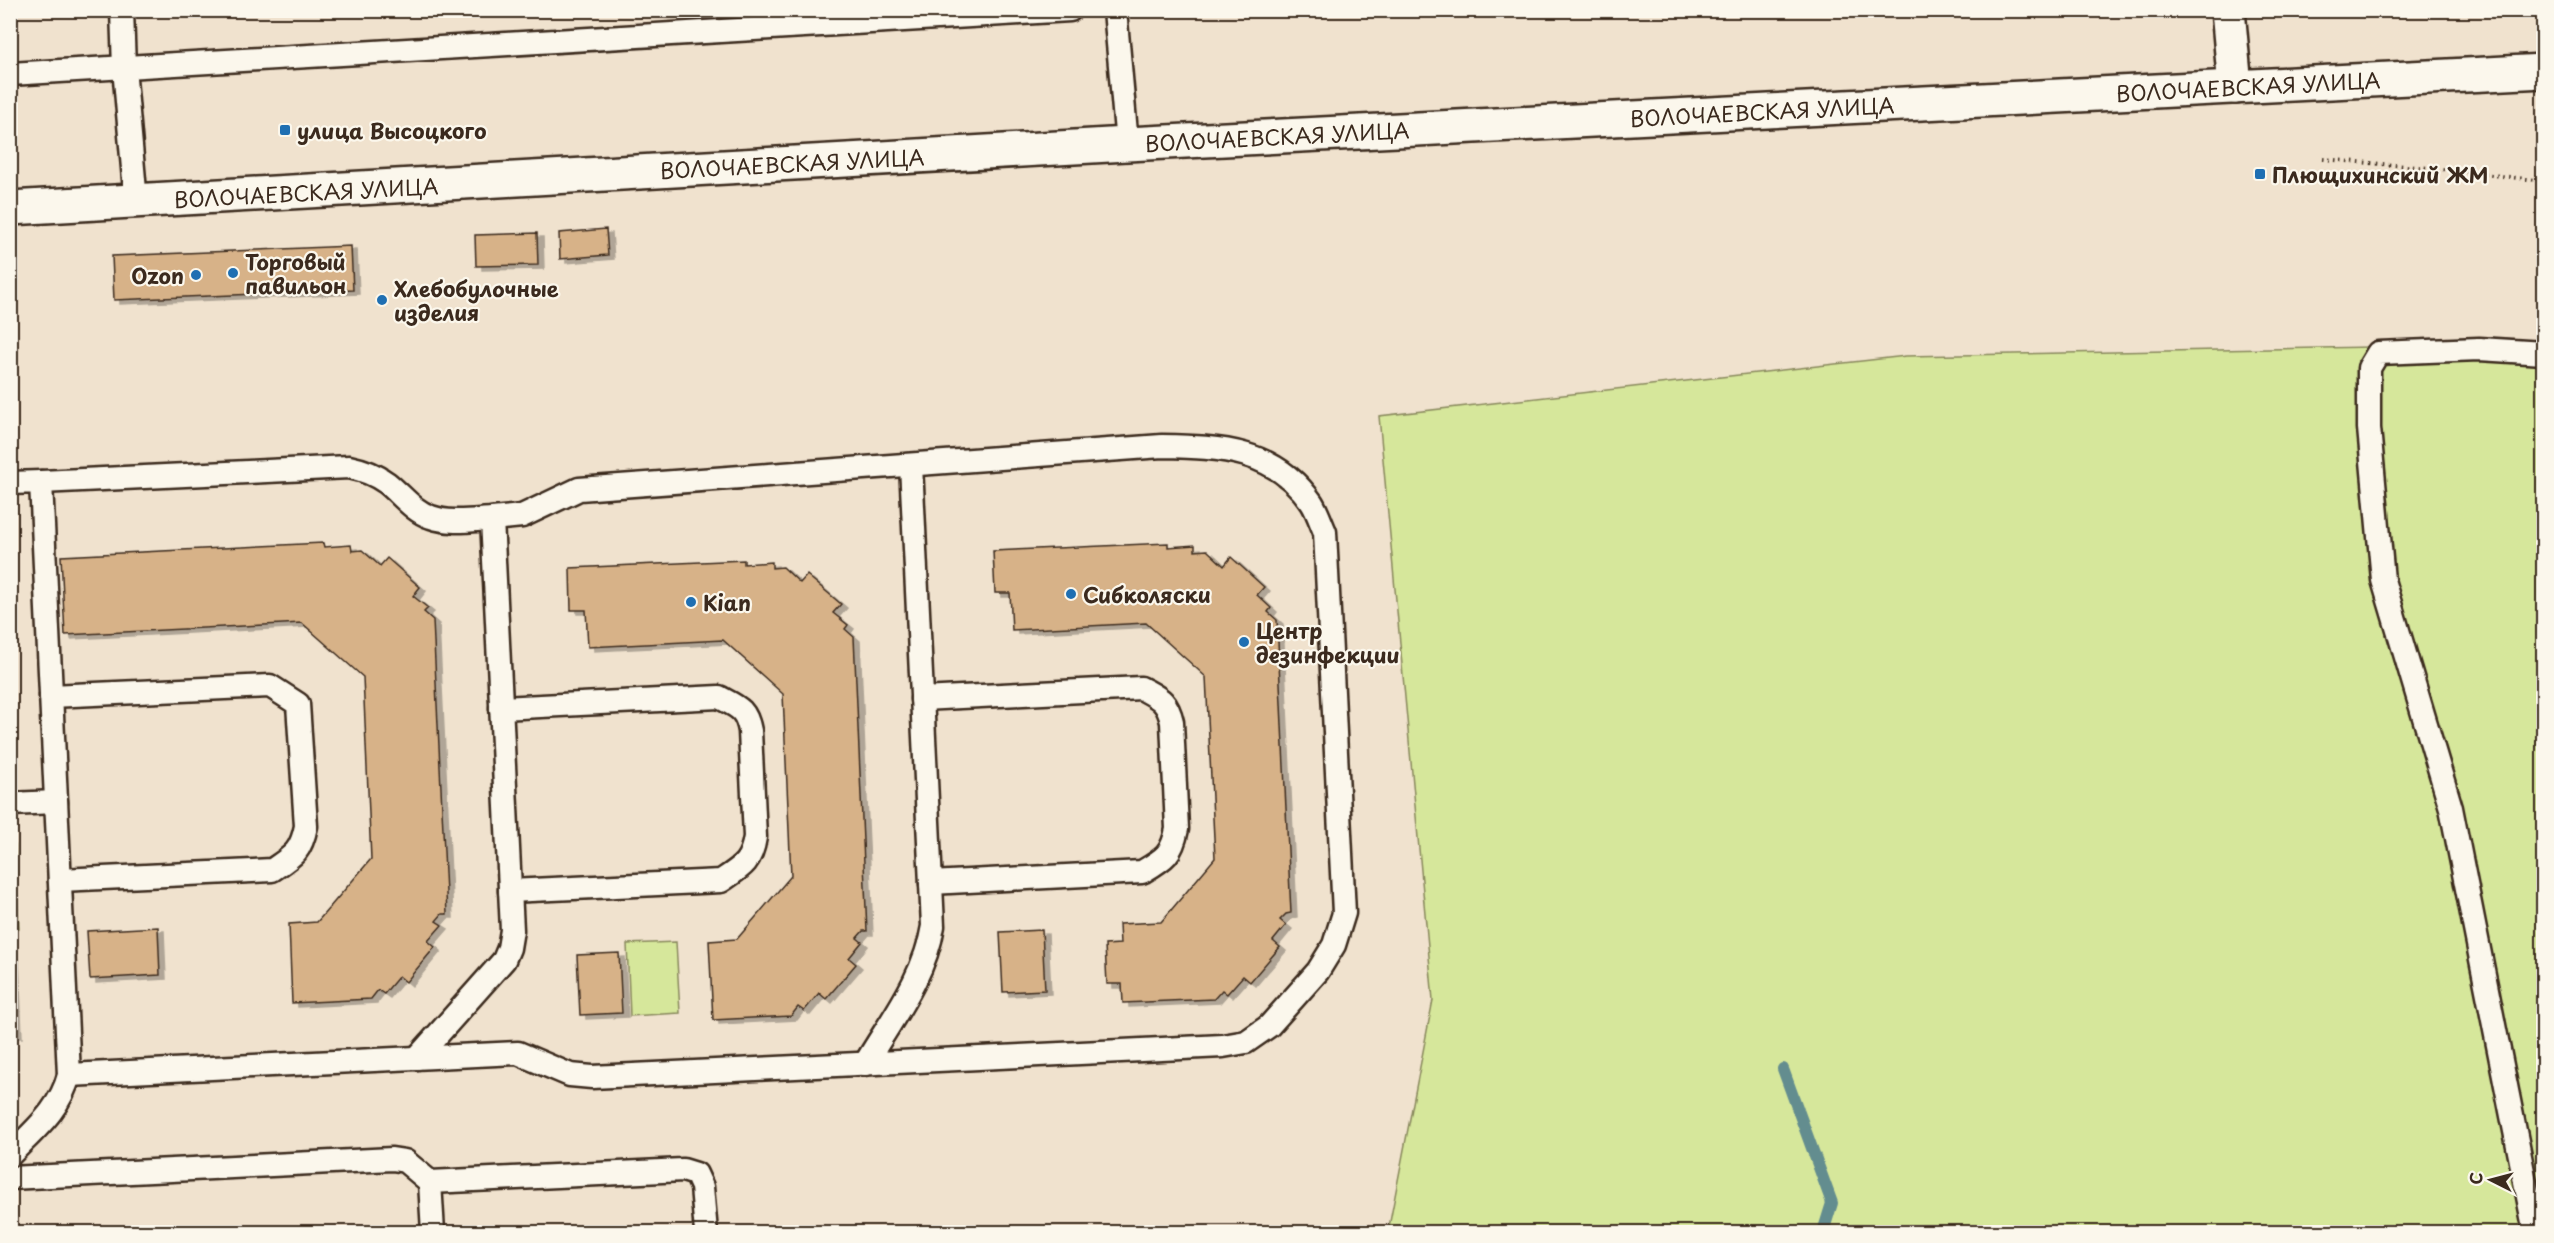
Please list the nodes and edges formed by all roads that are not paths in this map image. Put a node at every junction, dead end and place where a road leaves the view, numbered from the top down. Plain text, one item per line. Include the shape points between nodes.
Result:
1 (122, 10) edge
2 (1070, 10) edge
3 (1115, 10) edge
4 (2228, 10) edge
5 (124, 68) junction
6 (2544, 71) edge
7 (10, 74) edge
8 (2235, 87) junction
9 (1127, 144) junction
10 (136, 202) junction
11 (10, 208) edge
12 (2544, 353) edge
13 (911, 465) junction
14 (40, 482) junction
15 (10, 483) edge
16 (492, 519) junction
17 (51, 696) junction
18 (922, 699) junction
19 (501, 708) junction
20 (56, 802) junction
21 (10, 804) edge
22 (60, 880) junction
23 (932, 883) junction
24 (510, 891) junction
25 (417, 1058) junction
26 (865, 1064) junction
27 (69, 1075) junction
28 (10, 1155) edge
29 (10, 1178) edge
30 (430, 1182) junction
31 (432, 1233) edge
32 (706, 1233) edge
33 (2535, 1233) edge

1 - 5 lane
2 - 5 lane
3 - 9 lane
4 - 8 street
5 - 7 lane
5 - 10 lane
6 - 8 street, ВОЛОЧАЕВСКАЯ УЛИЦА
8 - 9 street, ВОЛОЧАЕВСКАЯ УЛИЦА
9 - 10 street, ВОЛОЧАЕВСКАЯ УЛИЦА
10 - 11 street, ВОЛОЧАЕВСКАЯ УЛИЦА
12 - 33 lane via 2378,353 2369,368 2369,428 2383,580 2451,808
13 - 16 lane via 579,489 522,516
13 - 18 lane
13 - 26 lane via 1162,446 1215,447 1259,458 1293,482 1312,503 1325,532 1344,913 1334,945 1318,971 1269,1026 1246,1042
14 - 15 lane
14 - 16 lane via 349,467 369,471 431,517 446,521
14 - 17 lane
16 - 19 lane
17 - 20 lane
17 - 22 lane via 270,686 298,704 306,826 295,855 272,870
18 - 23 lane
18 - 23 lane via 1141,688 1169,707 1172,722 1177,829 1174,845 1166,857 1142,872
19 - 24 lane
19 - 24 lane via 719,697 747,715 751,754 753,854 744,866 721,881
20 - 21 lane
20 - 22 lane
22 - 27 lane
23 - 26 lane via 930,951
24 - 25 lane via 512,930 504,960
25 - 26 lane via 518,1053 570,1075 592,1077
25 - 27 lane
27 - 28 lane via 64,1095
29 - 30 lane via 392,1159 405,1161
30 - 31 lane
30 - 32 lane via 683,1170 696,1174 702,1186

